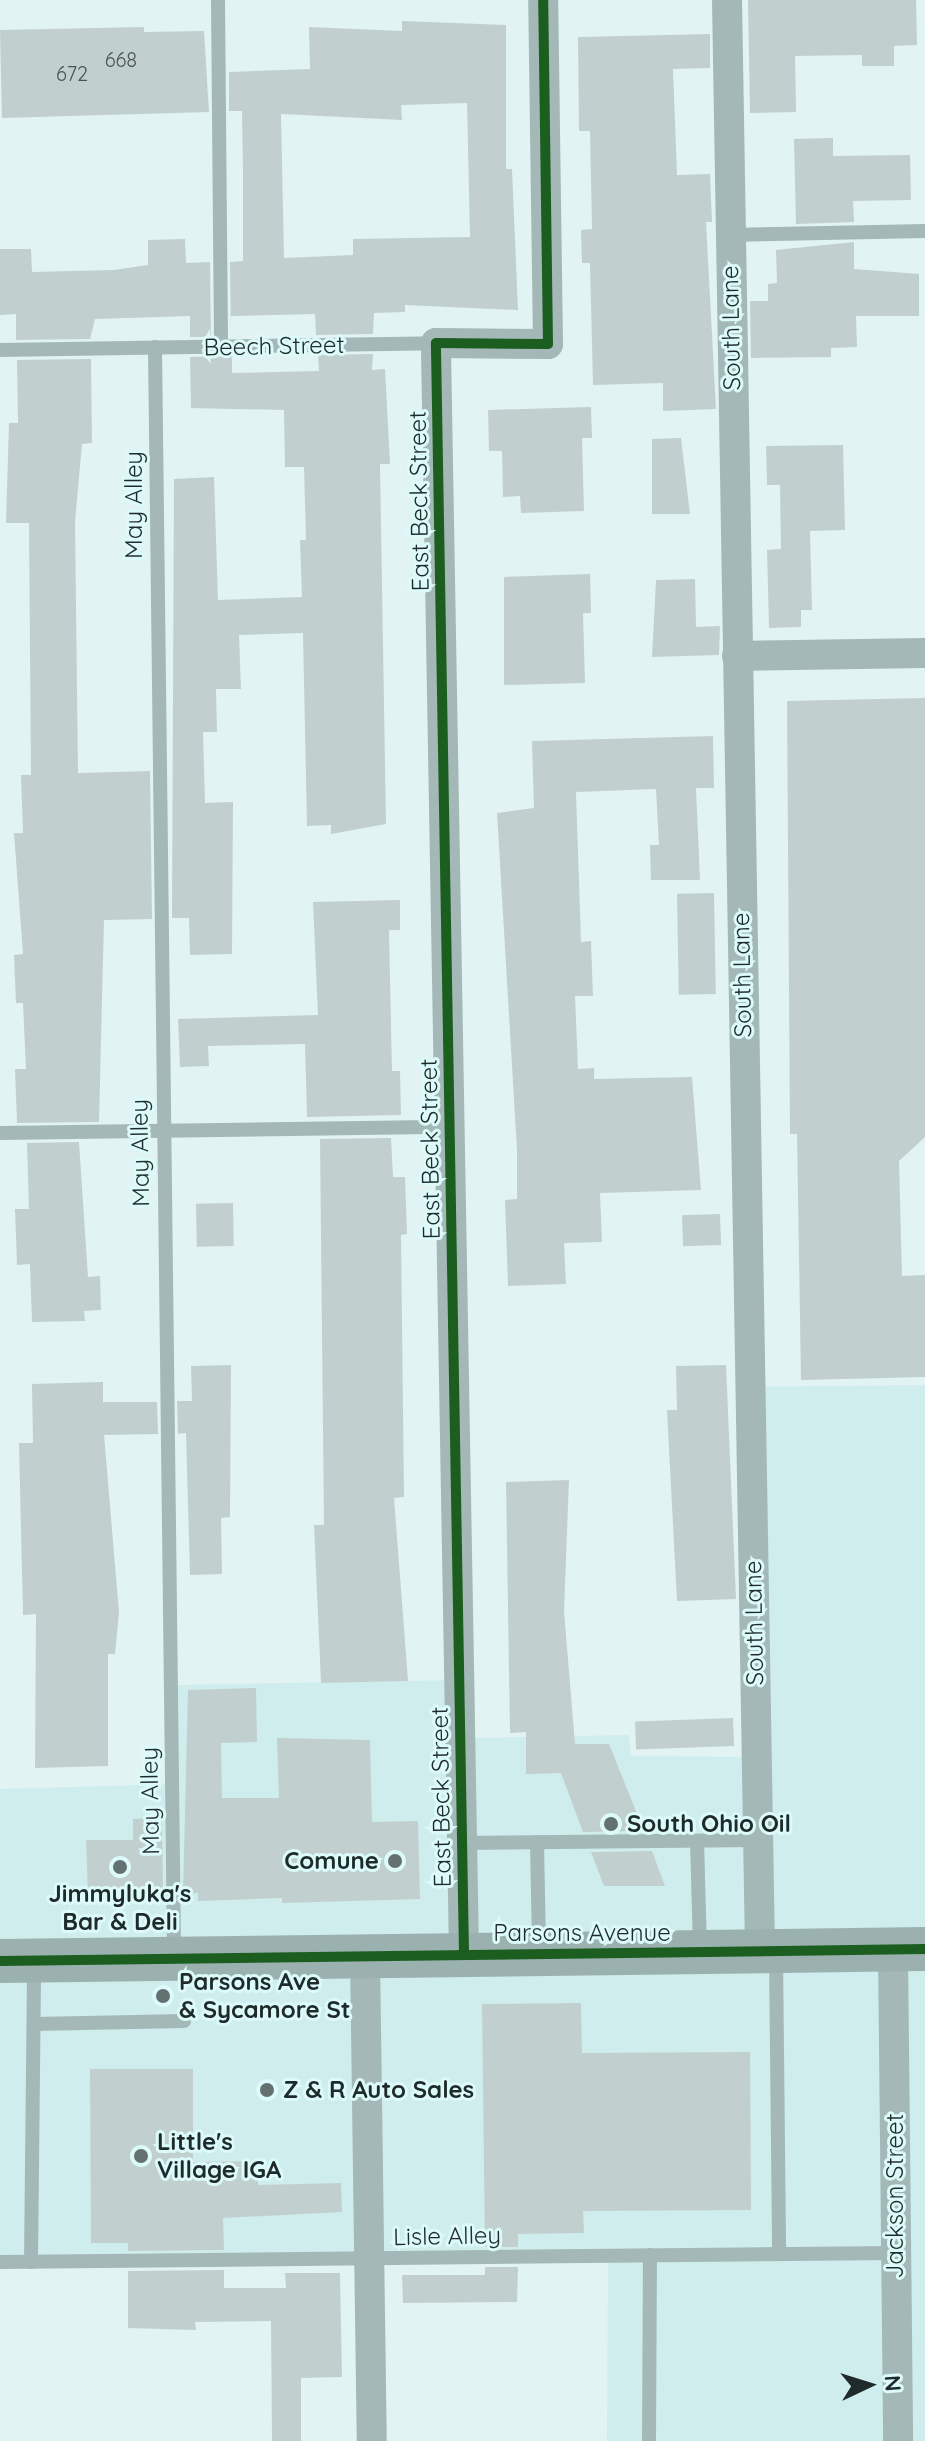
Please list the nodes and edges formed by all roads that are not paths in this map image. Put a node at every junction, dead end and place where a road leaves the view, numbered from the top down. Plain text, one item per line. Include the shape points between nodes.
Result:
1 (218, 0) edge
2 (543, 0) edge
3 (727, 0) edge
4 (925, 231) edge
5 (731, 235) junction
6 (436, 343) junction
7 (155, 347) junction
8 (221, 347) junction
9 (0, 350) edge
10 (925, 653) edge
11 (737, 656) junction
12 (449, 1127) junction
13 (161, 1128) junction
14 (0, 1133) edge
15 (758, 1840) junction
16 (697, 1841) junction
17 (537, 1842) junction
18 (462, 1843) junction
19 (909, 1949) edge
20 (768, 1951) junction
21 (701, 1952) junction
22 (464, 1953) junction
23 (539, 1953) junction
24 (365, 1956) junction
25 (174, 1958) junction
26 (17, 1960) edge
27 (184, 2021) dead end
28 (34, 2024) junction
29 (895, 2253) junction
30 (779, 2254) junction
31 (650, 2255) junction
32 (368, 2258) junction
33 (0, 2262) edge
34 (31, 2262) junction
35 (372, 2441) edge
36 (649, 2441) edge
37 (898, 2441) edge

1 - 8 lane
2 - 6 street, Beech Street via 548,344
3 - 5 street, South Lane
4 - 5 lane
5 - 11 street, South Lane
6 - 8 lane, Beech Street
6 - 12 street, East Beck Street
7 - 8 lane, Beech Street
7 - 9 lane, Beech Street
7 - 13 lane, May Alley
10 - 11 street
11 - 15 street, South Lane
12 - 13 lane
12 - 18 street, East Beck Street
13 - 14 lane
13 - 25 lane, May Alley
15 - 16 lane
15 - 20 street, South Lane
16 - 17 lane
16 - 21 lane
17 - 18 lane
17 - 23 lane
18 - 22 street, East Beck Street
19 - 20 main road, Parsons Avenue
19 - 29 street, Jackson Street
20 - 21 main road, Parsons Avenue
20 - 30 lane
21 - 23 main road, Parsons Avenue
22 - 23 main road, Parsons Avenue
22 - 24 main road, Parsons Avenue
24 - 25 main road, Parsons Avenue
24 - 32 street
25 - 26 main road, Parsons Avenue
26 - 28 lane
27 - 28 lane
28 - 34 lane
29 - 30 lane, Lisle Alley
29 - 37 street, Jackson Street
30 - 31 lane, Lisle Alley
31 - 32 lane, Lisle Alley
31 - 36 lane
32 - 34 lane, Lisle Alley
32 - 35 street
33 - 34 lane, Lisle Alley

